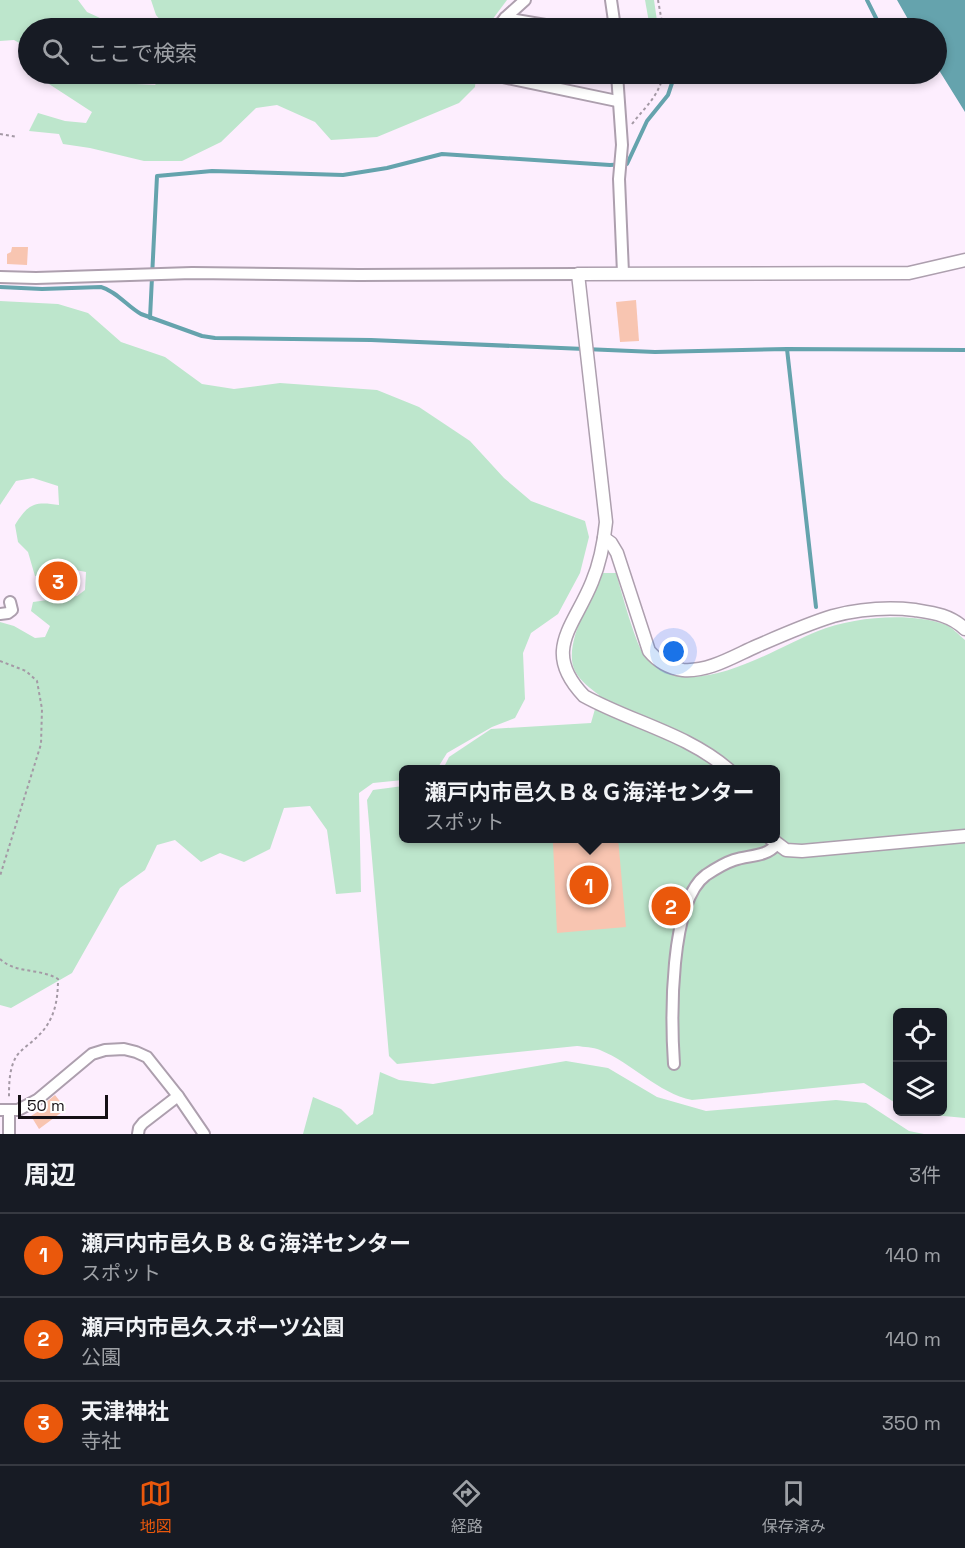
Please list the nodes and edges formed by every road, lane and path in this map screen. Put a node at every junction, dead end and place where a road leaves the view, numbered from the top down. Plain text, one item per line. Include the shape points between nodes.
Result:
1 (525, 0) edge
2 (611, 0) edge
3 (658, 0) edge
4 (505, 18) edge
5 (614, 18) edge
6 (661, 18) edge
7 (536, 84) edge
8 (617, 84) edge
9 (661, 84) edge
10 (617, 101) junction
11 (0, 134) edge
12 (16, 137) dead end
13 (621, 145) junction
14 (965, 260) edge
15 (623, 273) junction
16 (578, 274) junction
17 (0, 277) edge
18 (604, 538) junction
19 (10, 602) dead end
20 (0, 614) edge
21 (965, 629) edge
22 (0, 661) edge
23 (724, 765) edge
24 (965, 836) edge
25 (773, 843) edge
26 (775, 843) edge
27 (0, 876) edge
28 (0, 959) edge
29 (674, 1064) dead end
30 (178, 1096) junction
31 (5, 1110) edge
32 (9, 1134) edge
33 (138, 1134) edge
34 (204, 1134) edge

1 - 4 street
2 - 5 street
3 - 6 path
7 - 10 street
8 - 10 street
9 - 13 path
10 - 13 street
11 - 12 path
13 - 15 street
14 - 15 street via 909,273
15 - 16 street
16 - 17 street via 192,273
16 - 18 street via 604,500
18 - 21 street via 617,553 649,651 658,662 670,667 692,669 718,663 798,628 864,610 898,608 938,613
18 - 23 street via 592,582 563,645 563,660 572,684 584,696 694,745
19 - 20 street via 12,610
22 - 27 path via 26,671 37,681 42,709 40,744
24 - 26 street via 802,851 786,850
25 - 29 street via 771,850 763,854 726,863 704,876 681,917 676,951
28 - 31 path via 6,965 47,972 58,979 58,998 51,1020 17,1055 11,1068
30 - 31 street via 147,1057 130,1050 105,1050 92,1054 37,1100 18,1110
30 - 33 street via 143,1123
30 - 34 street
31 - 32 street

